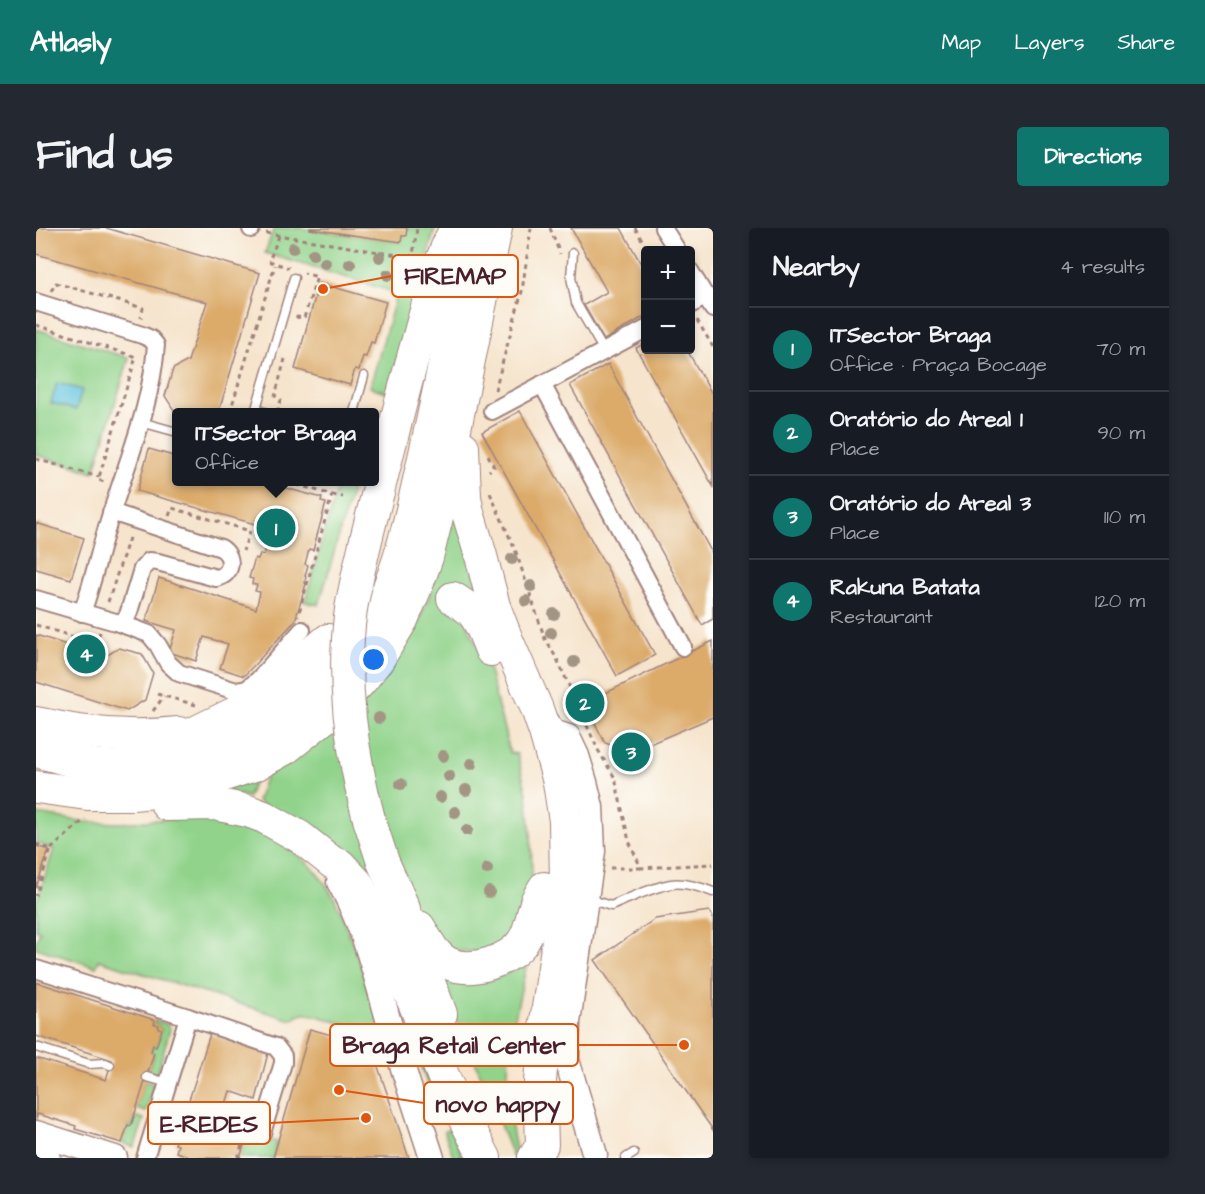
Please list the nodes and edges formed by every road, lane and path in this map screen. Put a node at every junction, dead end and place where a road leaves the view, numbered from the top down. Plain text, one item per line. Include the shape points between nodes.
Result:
1 (256, 228) edge
2 (417, 228) edge
3 (456, 228) edge
4 (471, 228) edge
5 (496, 228) edge
6 (531, 228) edge
7 (634, 228) edge
8 (663, 228) edge
9 (279, 236) junction
10 (645, 246) edge
11 (674, 246) edge
12 (573, 253) dead end
13 (294, 278) dead end
14 (695, 279) edge
15 (36, 302) edge
16 (710, 302) edge
17 (695, 308) edge
18 (695, 314) edge
19 (36, 326) edge
20 (641, 331) edge
21 (713, 347) edge
22 (604, 351) junction
23 (364, 376) dead end
24 (542, 384) junction
25 (495, 392) dead end
26 (231, 408) edge
27 (256, 408) edge
28 (355, 408) edge
29 (460, 409) junction
30 (492, 411) dead end
31 (141, 422) junction
32 (172, 431) edge
33 (486, 450) dead end
34 (36, 459) edge
35 (487, 475) dead end
36 (302, 486) edge
37 (489, 491) dead end
38 (332, 495) junction
39 (343, 497) dead end
40 (172, 508) dead end
41 (111, 512) junction
42 (168, 518) dead end
43 (130, 537) dead end
44 (36, 598) edge
45 (453, 598) dead end
46 (82, 613) junction
47 (111, 621) junction
48 (36, 625) edge
49 (309, 631) junction
50 (684, 647) dead end
51 (157, 694) dead end
52 (537, 709) junction
53 (200, 717) junction
54 (36, 723) edge
55 (36, 751) edge
56 (69, 760) junction
57 (36, 787) edge
58 (215, 804) junction
59 (36, 806) edge
60 (86, 806) junction
61 (36, 844) edge
62 (51, 849) junction
63 (333, 863) junction
64 (713, 864) edge
65 (610, 868) dead end
66 (641, 868) junction
67 (544, 888) junction
68 (713, 892) edge
69 (587, 894) junction
70 (36, 896) edge
71 (404, 909) junction
72 (36, 969) edge
73 (188, 1017) junction
74 (349, 1034) dead end
75 (374, 1046) dead end
76 (36, 1047) edge
77 (110, 1065) dead end
78 (147, 1077) dead end
79 (168, 1083) junction
80 (36, 1133) edge
81 (254, 1133) joint
82 (36, 1154) edge
83 (597, 1157) edge
84 (48, 1158) edge
85 (115, 1158) edge
86 (145, 1158) edge
87 (238, 1158) edge
88 (432, 1158) edge
89 (485, 1158) edge
90 (501, 1158) edge
91 (533, 1158) edge

1 - 9 path
2 - 9 path via 413,255 409,257
3 - 71 highway, bridge via 433,287 397,415 360,566 348,644 349,712 356,762 383,862
4 - 56 highway via 408,527 394,573 371,623 326,680 288,712 241,740 212,752 141,767
5 - 29 highway
6 - 25 path via 522,291
7 - 10 path
8 - 11 street
9 - 26 path via 269,261 275,264
12 - 22 lane via 576,303
13 - 27 lane
14 - 16 street
15 - 31 street via 151,339 156,345 155,359
16 - 17 street
18 - 21 path
19 - 34 path via 136,357 99,478
20 - 22 street
22 - 24 street
23 - 28 lane
24 - 30 street
24 - 50 street
29 - 52 highway via 468,513 494,606
29 - 60 highway via 437,517 417,585 379,658 335,710 286,748 257,764 179,790 132,794
31 - 32 lane
31 - 41 street
33 - 35 path via 494,467
36 - 38 path
37 - 66 path via 516,552 545,639 615,778 629,841
38 - 39 path
38 - 49 path
40 - 42 path
41 - 46 street
41 - 47 street via 221,548 230,556 230,563 226,574 213,578 149,561 142,568 128,615 124,620
43 - 47 path
44 - 46 street
45 - 67 highway via 473,613 481,626 532,758 545,823
46 - 47 street
47 - 48 path via 96,644
47 - 49 street via 150,634 178,673 236,691 247,689 258,680
49 - 53 highway via 261,697 231,715
51 - 53 path
52 - 69 street via 553,732 568,737 585,782 591,807 593,851
52 - 91 highway via 565,821 566,888 540,1081 542,1145
53 - 54 highway via 162,735 118,735
53 - 56 highway via 155,752 88,753
55 - 56 highway
57 - 60 highway
58 - 59 highway via 97,815
58 - 60 highway
58 - 63 highway via 264,817 300,837
60 - 62 path
61 - 62 path
62 - 70 path
63 - 88 street via 367,947
63 - 89 highway via 357,883 381,929 446,1083
64 - 66 path
65 - 66 path
67 - 71 highway via 518,949 484,966 465,968 448,963 435,953
67 - 91 highway via 547,900 518,1079 524,1147
68 - 69 lane via 672,884 611,906
69 - 83 street via 568,1022 567,1060
71 - 90 highway via 479,1114 501,1151
72 - 73 street
73 - 79 street
73 - 81 street via 270,1044 283,1056
74 - 75 path via 371,1036
76 - 77 lane via 89,1064
78 - 79 lane
79 - 86 street
80 - 85 street
81 - 87 path
82 - 84 street

